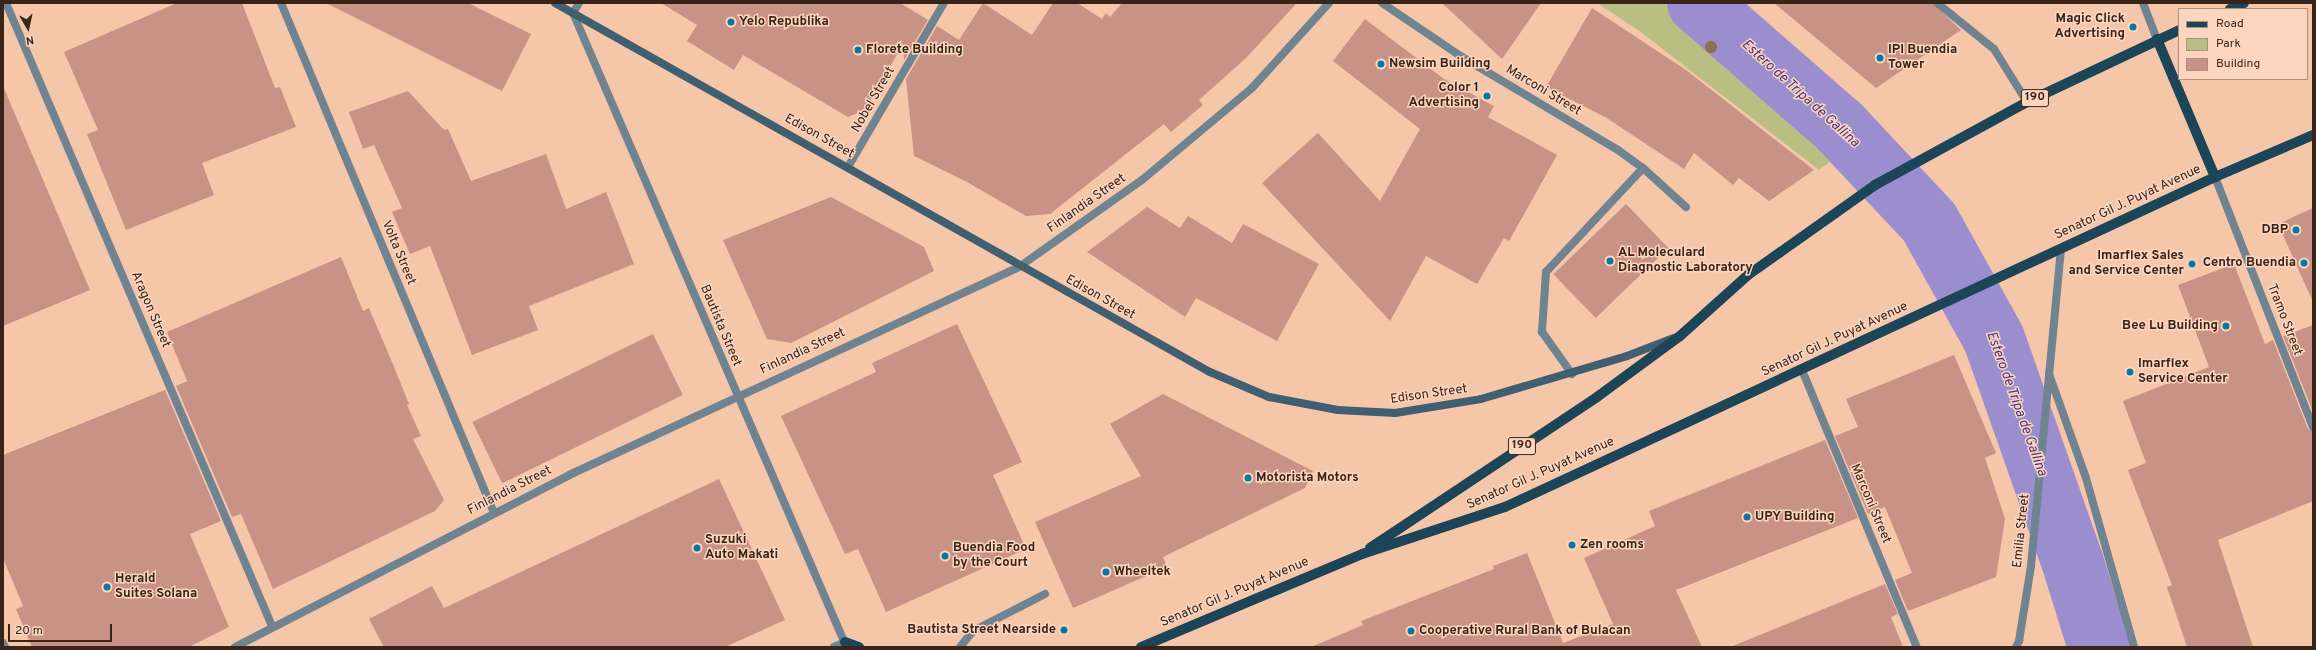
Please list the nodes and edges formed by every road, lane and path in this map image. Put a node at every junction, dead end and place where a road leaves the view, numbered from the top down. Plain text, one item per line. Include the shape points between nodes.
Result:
1 (6, 3) edge
2 (281, 3) edge
3 (555, 3) edge
4 (579, 3) edge
5 (944, 3) edge
6 (1329, 3) edge
7 (1382, 3) edge
8 (1937, 3) edge
9 (2143, 3) edge
10 (2244, 3) edge
11 (2232, 8) edge
12 (573, 14) junction
13 (2178, 30) edge
14 (2157, 39) junction
15 (2027, 102) junction
16 (2313, 135) edge
17 (848, 167) junction
18 (1643, 168) junction
19 (2215, 177) junction
20 (1686, 207) dead end
21 (2061, 248) junction
22 (1019, 267) junction
23 (1680, 336) junction
24 (1802, 370) junction
25 (2049, 373) junction
26 (1572, 374) junction
27 (737, 395) junction
28 (2313, 427) edge
29 (494, 513) junction
30 (1362, 554) junction
31 (1045, 594) dead end
32 (272, 626) junction
33 (3, 643) edge
34 (2018, 644) edge
35 (846, 645) edge
36 (5, 647) edge
37 (235, 647) edge
38 (834, 647) edge
39 (859, 647) edge
40 (960, 647) edge
41 (1141, 647) edge
42 (1917, 647) edge
43 (2134, 647) edge

1 - 32 street, Aragon Street
2 - 29 street, Volta Street
3 - 12 main road, Edison Street
4 - 12 street
5 - 17 street, Nobel Street
6 - 22 street, Finlandia Street via 1252,88 1142,180
7 - 18 street, Marconi Street via 1462,57 1618,150
8 - 15 street via 1994,49
9 - 14 street
10 - 11 main road
12 - 17 main road, Edison Street
12 - 27 street, Bautista Street
13 - 14 main road, Senator Gil J. Puyat Avenue / 190
14 - 15 main road, Senator Gil J. Puyat Avenue / 190
14 - 19 main road
15 - 23 main road, Senator Gil J. Puyat Avenue / 190 via 1916,160 1861,196 1748,275
16 - 19 main road, Senator Gil J. Puyat Avenue / 190
17 - 22 main road, Edison Street
18 - 20 street, Marconi Street
18 - 26 street via 1546,272 1542,332
19 - 21 main road, Senator Gil J. Puyat Avenue / 190
19 - 28 street, Tramo Street
21 - 24 main road, Senator Gil J. Puyat Avenue / 190
21 - 25 street, Emilia Street
22 - 26 main road, Edison Street via 1210,372 1269,397 1309,406 1395,413 1482,400
22 - 27 street, Finlandia Street
23 - 26 main road, Edison Street
23 - 30 main road, Senator Gil J. Puyat Avenue / 190 via 1597,397
24 - 30 main road, Senator Gil J. Puyat Avenue / 190 via 1505,507
24 - 42 street, Marconi Street
25 - 34 street, Emilia Street via 2031,566
25 - 43 street via 2086,478
27 - 29 street, Finlandia Street
27 - 35 street, Bautista Street
29 - 32 street, Finlandia Street
30 - 41 main road, Senator Gil J. Puyat Avenue / 190
31 - 40 street via 973,631
32 - 37 street, Finlandia Street
33 - 36 street
35 - 38 street
35 - 39 main road

